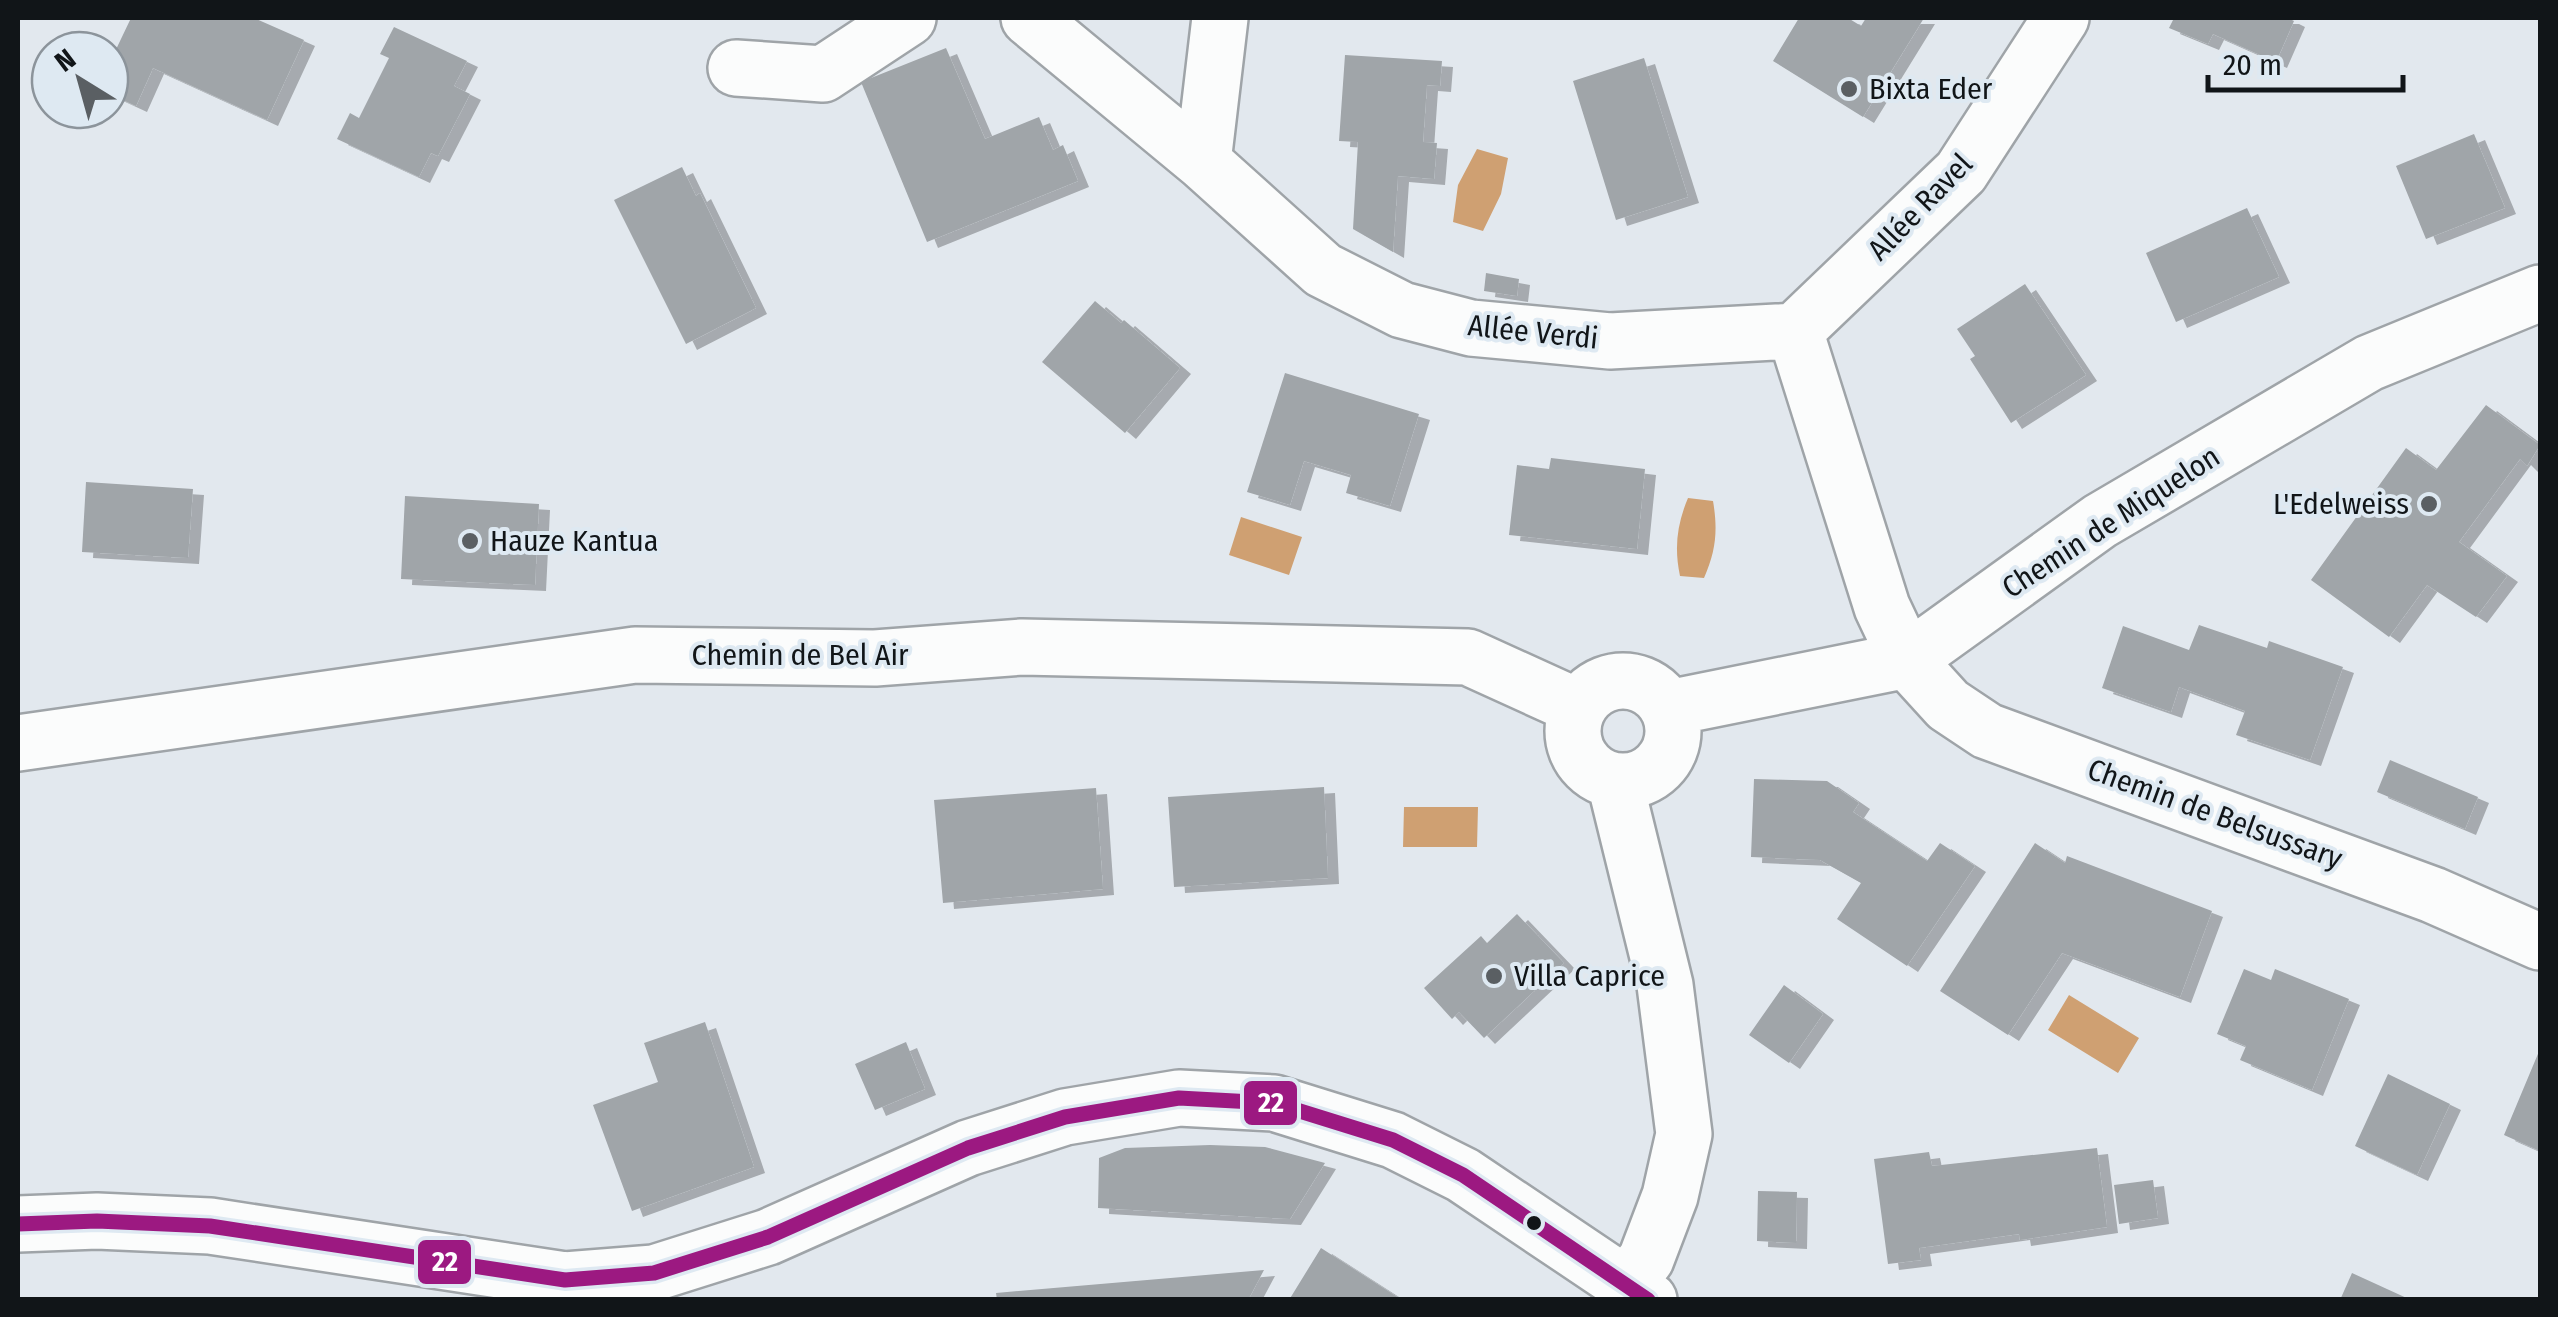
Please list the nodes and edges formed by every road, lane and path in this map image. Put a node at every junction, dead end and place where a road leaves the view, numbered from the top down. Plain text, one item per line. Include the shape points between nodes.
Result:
1 (908, 18) edge
2 (1029, 18) edge
3 (1220, 18) edge
4 (2061, 18) edge
5 (736, 68) dead end
6 (1203, 162) junction
7 (2540, 293) edge
8 (1795, 332) junction
9 (1906, 660) junction
10 (1578, 707) junction
11 (1669, 708) junction
12 (18, 743) edge
13 (1615, 782) junction
14 (2540, 942) edge
15 (18, 1224) edge
16 (1638, 1291) edge

1 - 5 street via 824,74
2 - 6 street, Allée Verdi
3 - 6 street
4 - 8 street, Allée Ravel via 1961,172
6 - 8 street, Allée Verdi via 1324,270 1402,310 1471,328 1610,341
7 - 9 street, Chemin de Miquelon via 2369,363 2100,521
8 - 9 street via 1882,608
9 - 11 street, Chemin de Miquelon
9 - 14 street, Chemin de Belsussary via 1948,705 1987,731 2433,895
10 - 11 street via 1597,687 1624,681 1650,688
10 - 12 street, Chemin de Bel Air via 1468,657 1022,647 875,658 635,655
10 - 13 street via 1572,730 1577,754
11 - 13 street via 1672,745 1651,775
13 - 16 street via 1665,985 1684,1134
15 - 16 street via 210,1226 565,1280 654,1272 768,1237 968,1148 1065,1117 1179,1098 1274,1103 1393,1140 1463,1175

